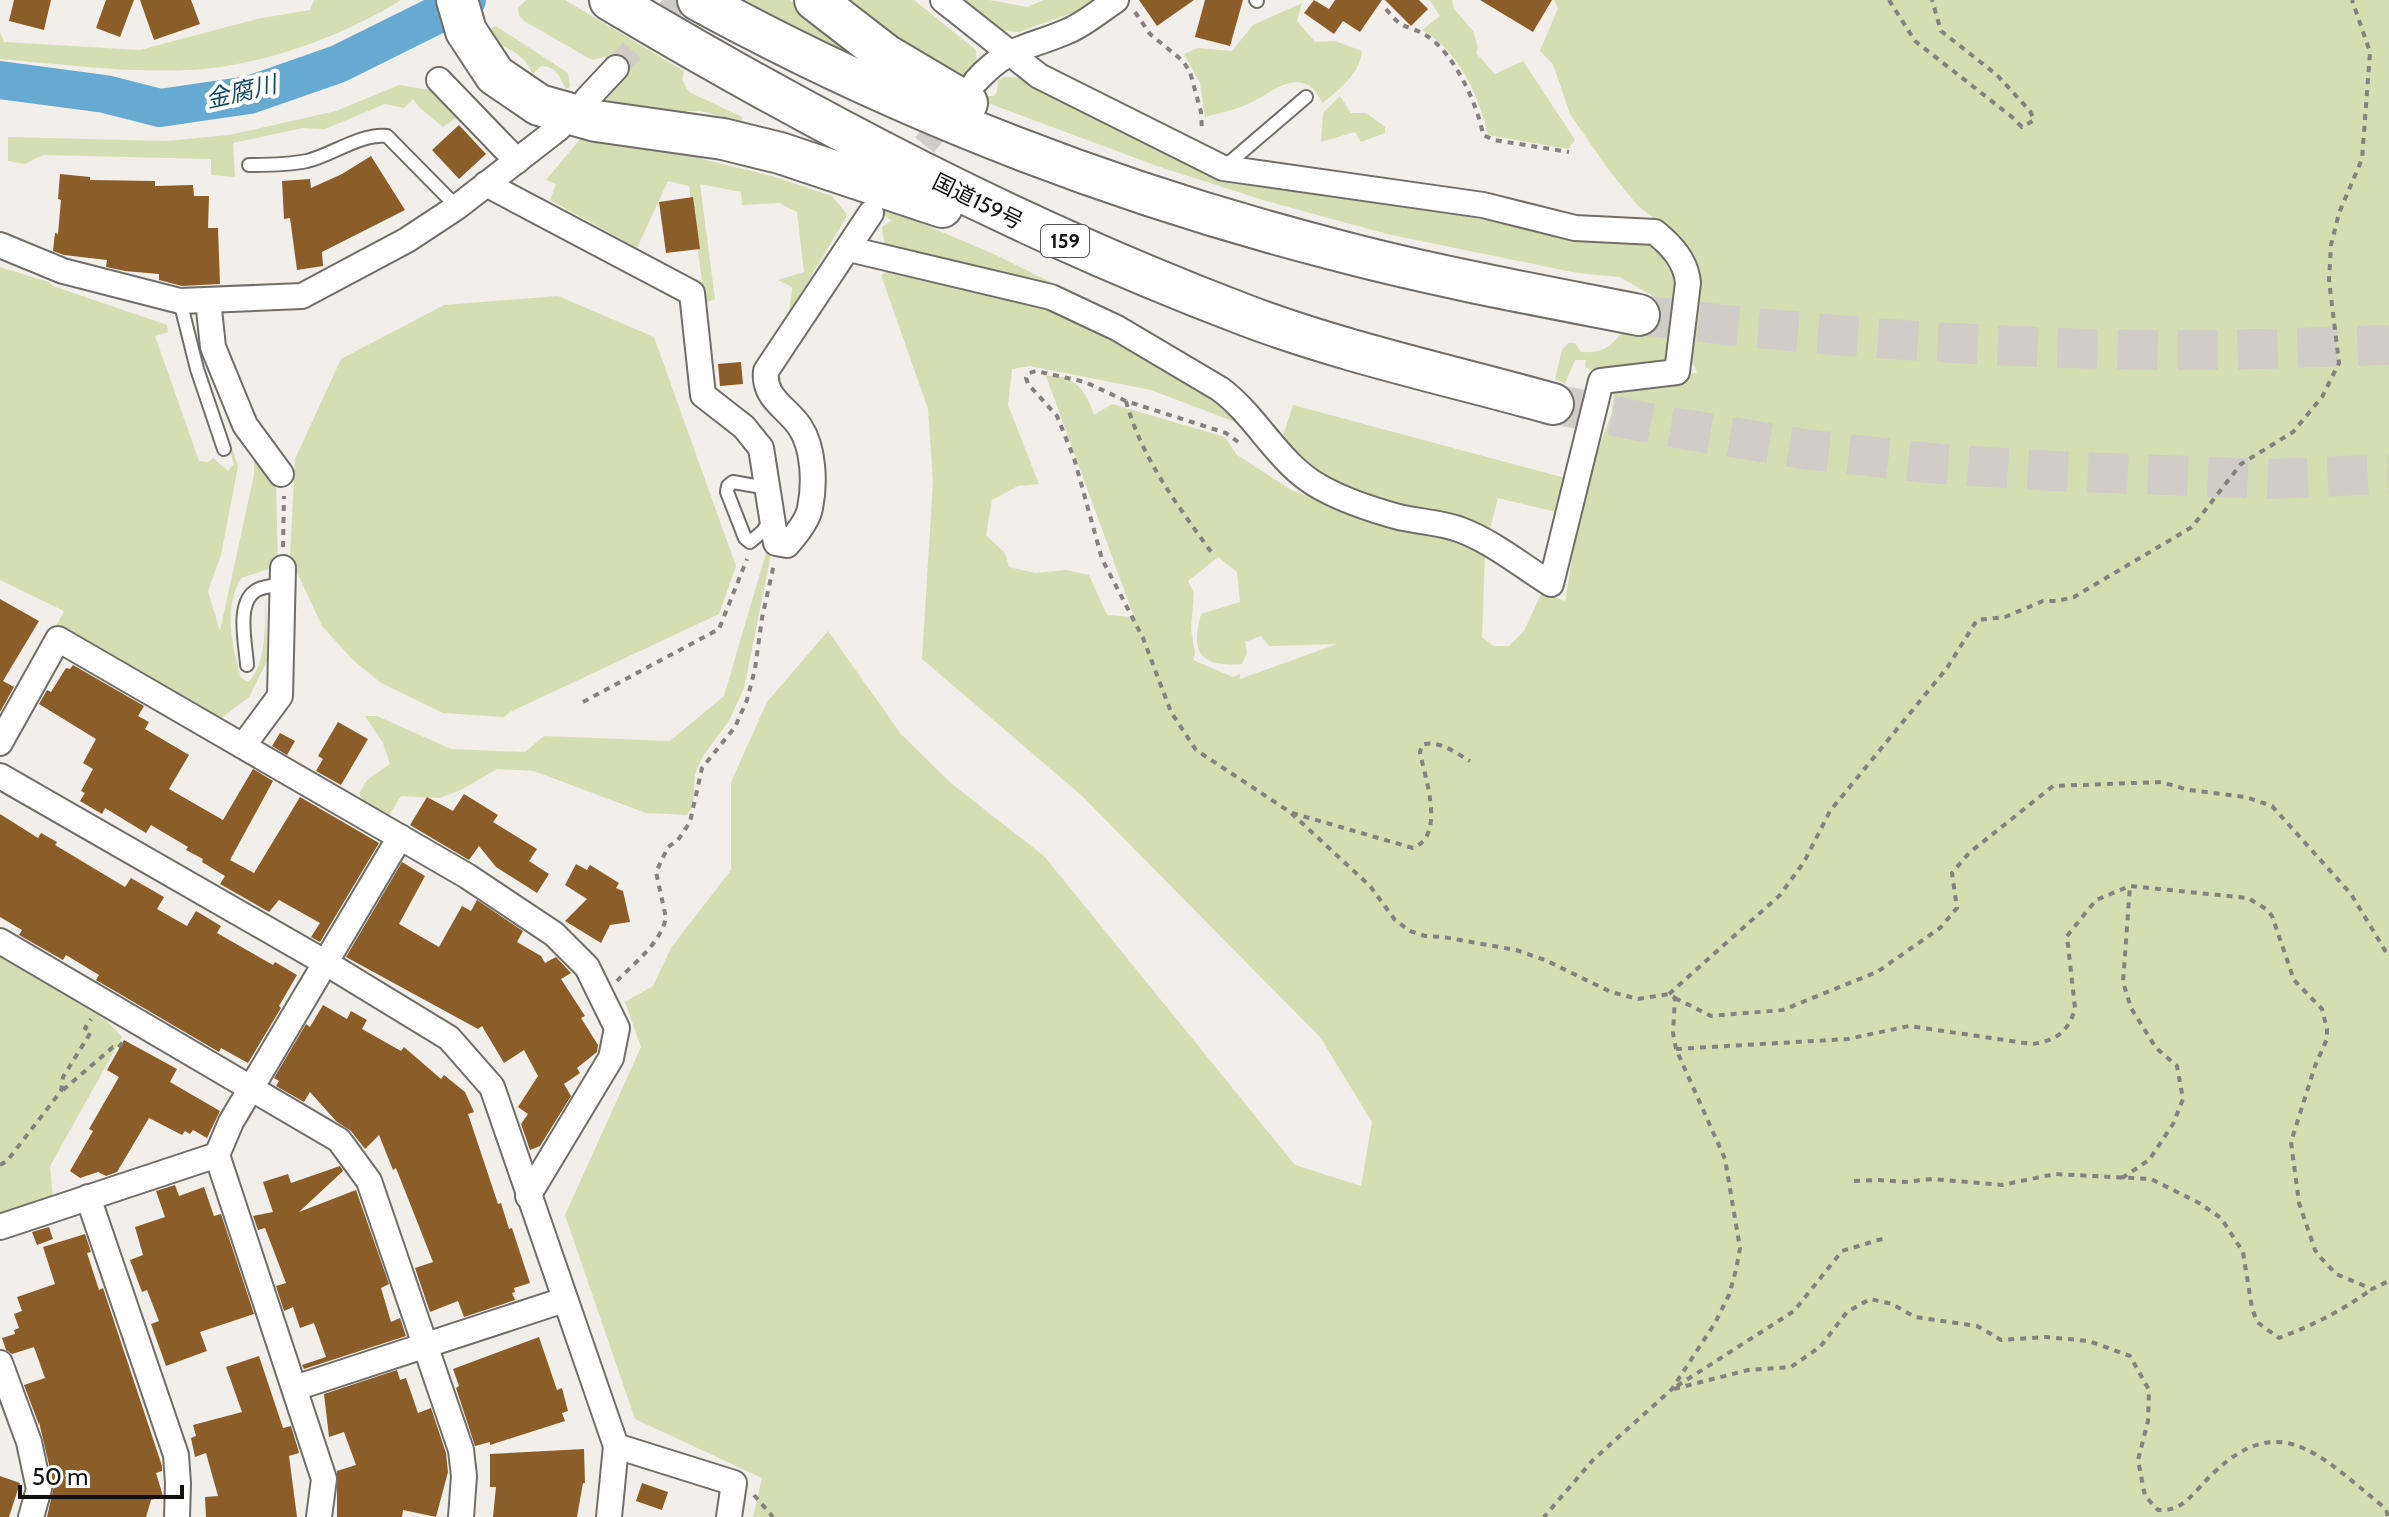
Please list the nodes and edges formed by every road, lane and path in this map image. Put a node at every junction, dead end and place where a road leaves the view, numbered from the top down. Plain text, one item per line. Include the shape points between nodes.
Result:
1 (457, 0) edge
2 (610, 0) edge
3 (698, 0) edge
4 (815, 0) edge
5 (943, 0) edge
6 (1889, 0) edge
7 (1932, 0) edge
8 (2352, 0) edge
9 (1125, 6) edge
10 (1386, 9) dead end
11 (1010, 52) junction
12 (616, 68) tunnel mouth
13 (439, 80) dead end
14 (976, 81) dead end
15 (1306, 97) dead end
16 (587, 99) dead end
17 (559, 128) dead end
18 (1569, 152) dead end
19 (1197, 155) junction
20 (517, 161) junction
21 (249, 165) dead end
22 (1223, 168) junction
23 (486, 184) junction
24 (457, 207) junction
25 (871, 213) dead end
26 (0, 245) edge
27 (849, 249) junction
28 (1558, 299) junction
29 (208, 300) junction
30 (180, 301) junction
31 (1639, 315) tunnel mouth
32 (1247, 316) junction
33 (1126, 401) junction
34 (1553, 404) tunnel mouth
35 (1243, 447) dead end
36 (224, 449) dead end
37 (281, 474) joint
38 (767, 488) junction
39 (766, 540) junction
40 (1214, 556) dead end
41 (282, 576) junction
42 (247, 665) dead end
43 (583, 702) dead end
44 (0, 743) edge
45 (243, 746) junction
46 (1470, 761) dead end
47 (0, 776) edge
48 (1290, 812) junction
49 (400, 837) junction
50 (2130, 886) junction
51 (0, 941) edge
52 (2389, 957) edge
53 (326, 963) junction
54 (1669, 994) junction
55 (602, 997) junction
56 (1675, 998) junction
57 (85, 1028) dead end
58 (118, 1048) dead end
59 (1676, 1049) junction
60 (250, 1089) junction
61 (61, 1091) junction
62 (217, 1155) junction
63 (0, 1165) edge
64 (2121, 1178) junction
65 (1854, 1181) dead end
66 (528, 1196) junction
67 (88, 1197) junction
68 (0, 1227) edge
69 (1885, 1238) dead end
70 (2389, 1281) edge
71 (2372, 1289) junction
72 (564, 1300) junction
73 (426, 1346) junction
74 (0, 1363) edge
75 (295, 1388) junction
76 (1672, 1389) junction
77 (616, 1446) junction
78 (31, 1517) edge
79 (177, 1517) edge
80 (319, 1517) edge
81 (461, 1517) edge
82 (609, 1517) edge
83 (729, 1517) edge
84 (1544, 1517) edge
85 (2388, 1517) edge

1 - 32 highway, 159 via 466,31 495,75 539,105 596,121 723,139 780,153
2 - 32 highway, 国道159号 / 159 via 738,76 1005,215
3 - 28 highway via 849,77 1053,161 1332,249
4 - 28 highway via 886,55 1015,127 1173,185
5 - 11 street
6 - 7 path via 1915,41 1936,60 2022,127 2034,120 1997,75 1941,31
8 - 54 path via 2370,52 2362,159 2331,245 2329,280 2339,363 2322,397 2293,432 2241,464 2192,527 2074,597 1977,620 1947,668 1830,811 1780,895
9 - 11 street
9 - 19 path via 1190,72 1201,112
10 - 18 path via 1398,25 1428,37 1450,59 1480,116 1483,135
11 - 14 street
11 - 19 street via 1039,76
12 - 16 street
13 - 20 street
15 - 22 lane
17 - 20 street
19 - 22 street
20 - 23 street
21 - 24 lane via 309,161 387,136
22 - 27 street via 1483,205 1575,228 1655,232 1683,260 1688,283 1677,372 1601,381 1551,584 1480,538 1396,516 1303,477 1239,403 1088,312 1051,297
23 - 24 street
23 - 38 street via 692,293 703,395 744,427 761,448
24 - 29 street via 302,296
25 - 27 street
26 - 30 street via 63,271
27 - 39 street via 766,371 767,389 801,428 812,456 810,510 787,545
28 - 31 highway
29 - 30 street
29 - 37 street via 213,347 245,425
30 - 36 lane
32 - 34 highway, 国道159号 / 159
33 - 35 path via 1226,433
33 - 40 path via 1164,486
33 - 48 path via 1085,382 1045,372 1026,378 1057,416 1102,559 1143,638 1171,712 1196,750
37 - 41 path
38 - 39 street via 772,517
38 - 39 lane via 733,482 727,492 745,538
39 - 43 path via 719,629
39 - 55 path via 777,552 747,700 735,727 702,768 690,822 668,847 656,872 665,925
41 - 42 lane via 253,592 244,608
41 - 45 street via 280,696
44 - 45 street via 58,639
45 - 49 street
46 - 48 path via 1440,745 1422,745 1429,835 1413,848
47 - 53 street
48 - 54 path via 1410,931 1516,950 1638,999
49 - 53 street
49 - 55 street via 554,934 587,967
50 - 59 path via 2096,900 2067,936 2075,1008 2073,1019 2051,1042 2032,1044 1909,1026 1848,1039
50 - 64 path via 2123,982 2131,1008 2156,1048 2177,1066 2183,1099 2149,1160
50 - 71 path via 2248,898 2272,916 2294,980 2322,1009 2327,1029 2291,1142 2299,1203 2321,1258 2336,1274
51 - 60 street
52 - 56 path via 2351,894 2272,806 2161,782 2079,783 2053,786 1969,853 1952,873 1957,908 1940,928 1877,972 1783,1010 1711,1016
53 - 60 street
53 - 66 street via 449,1038 492,1087
54 - 56 path
55 - 66 street via 617,1028 611,1058
56 - 59 path
57 - 61 path via 91,1032 63,1077
58 - 61 path
59 - 76 path via 1725,1159 1740,1248 1722,1309
60 - 62 street
60 - 73 street via 339,1140 369,1181
61 - 63 path
62 - 67 street
62 - 75 street
64 - 65 path via 2055,1174 2002,1185 1932,1179
64 - 71 path via 2151,1179 2221,1218 2243,1252 2257,1322 2279,1338 2329,1318
66 - 72 street
67 - 68 street
67 - 79 street via 176,1455
69 - 76 path via 1842,1251 1794,1311
70 - 71 path
72 - 73 street
72 - 77 street
73 - 75 street
73 - 81 street via 461,1450
74 - 78 street via 29,1442 39,1489
75 - 80 street via 324,1479
76 - 84 path via 1593,1460
76 - 85 path via 1748,1370 1791,1367 1820,1347 1847,1312 1870,1299 1915,1317 1977,1326 2001,1340 2089,1341 2130,1356 2149,1390 2138,1460 2145,1496 2158,1510 2173,1511 2221,1463 2249,1446 2271,1441 2300,1446 2327,1461 2386,1509
77 - 82 street
77 - 83 street via 734,1483

